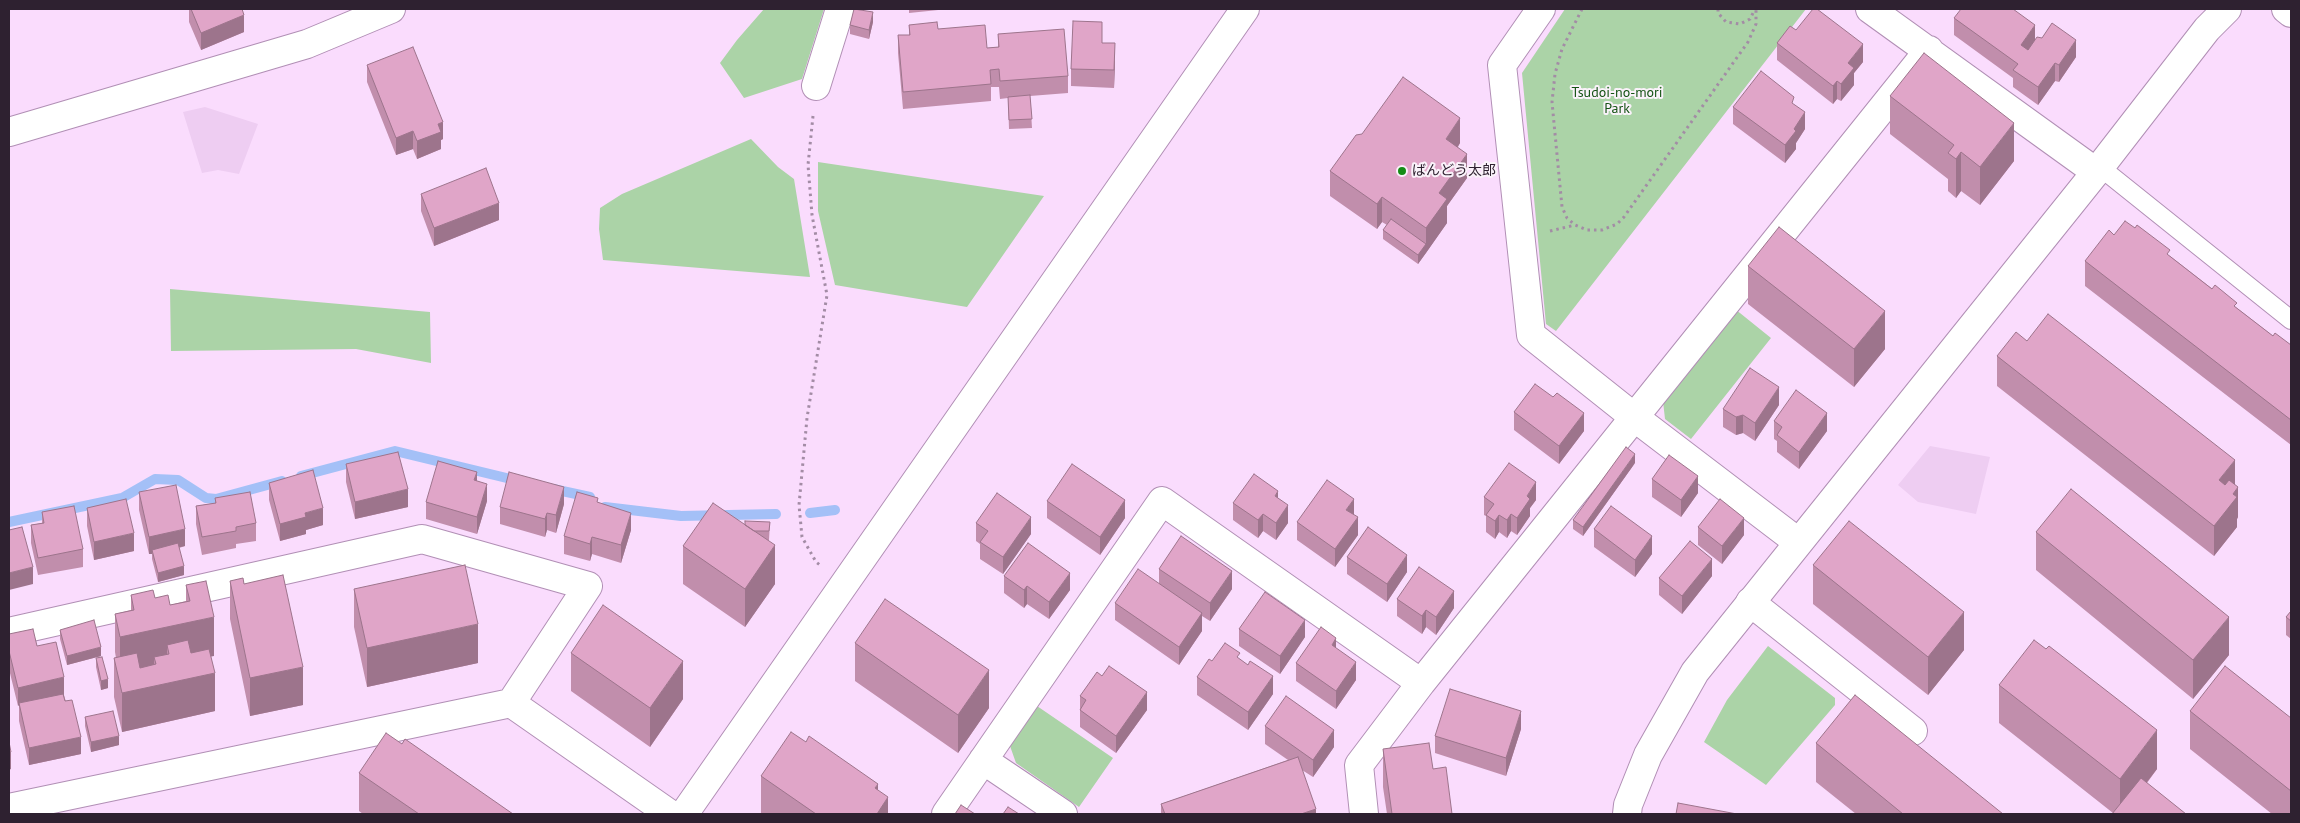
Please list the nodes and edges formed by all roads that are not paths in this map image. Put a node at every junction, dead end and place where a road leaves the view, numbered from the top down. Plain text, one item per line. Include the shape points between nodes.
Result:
1 (391, 9) edge
2 (840, 9) edge
3 (1246, 9) edge
4 (1541, 9) edge
5 (1870, 9) edge
6 (2227, 9) edge
7 (2286, 9) edge
8 (2291, 13) edge
9 (1929, 50) junction
10 (816, 86) road end
11 (9, 132) edge
12 (2098, 170) junction
13 (2291, 320) edge
14 (1634, 417) junction
15 (1798, 542) junction
16 (1750, 602) junction
17 (9, 632) edge
18 (1421, 683) junction
19 (511, 703) junction
20 (1913, 731) dead end
21 (983, 760) junction
22 (9, 808) edge
23 (670, 814) edge
24 (684, 814) edge
25 (946, 814) edge
26 (1063, 814) edge
27 (1364, 814) edge
28 (1626, 814) edge

1 - 11 street via 307,44
2 - 10 street
3 - 24 street
4 - 14 street via 1502,64 1531,335
5 - 9 street
6 - 12 street via 2207,29
7 - 8 street
9 - 12 street
9 - 14 street
12 - 13 lane
12 - 15 street
14 - 15 street
14 - 18 street
15 - 16 street
16 - 20 street
16 - 28 street via 1695,672 1672,710 1648,755
17 - 19 street via 422,539 588,586
18 - 21 street via 1162,500
18 - 27 street via 1359,765
19 - 22 street
19 - 23 street
21 - 25 street
21 - 26 street

